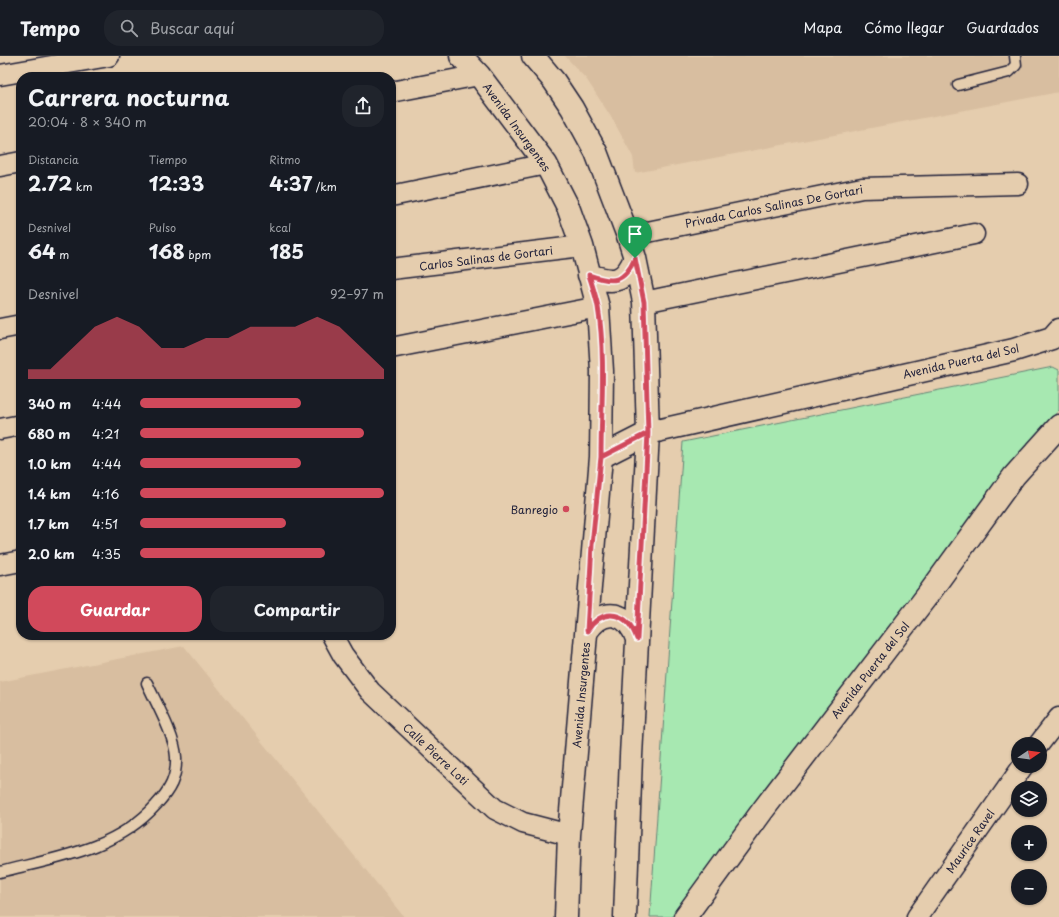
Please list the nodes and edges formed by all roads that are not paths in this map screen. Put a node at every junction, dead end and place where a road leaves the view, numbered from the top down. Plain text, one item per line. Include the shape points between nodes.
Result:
1 (108, 56) edge
2 (461, 56) edge
3 (535, 56) edge
4 (1014, 56) edge
5 (16, 72) edge
6 (17, 72) edge
7 (0, 75) edge
8 (479, 75) junction
9 (958, 85) dead end
10 (396, 91) edge
11 (16, 163) edge
12 (546, 164) junction
13 (0, 166) edge
14 (1018, 184) dead end
15 (396, 195) edge
16 (974, 234) dead end
17 (628, 236) junction
18 (582, 246) junction
19 (635, 258) junction
20 (396, 268) edge
21 (589, 275) junction
22 (644, 302) junction
23 (598, 307) junction
24 (16, 326) edge
25 (0, 329) edge
26 (1057, 337) edge
27 (396, 347) edge
28 (16, 426) edge
29 (1059, 426) edge
30 (0, 429) edge
31 (648, 433) junction
32 (601, 457) junction
33 (16, 561) edge
34 (0, 565) edge
35 (587, 631) junction
36 (637, 639) junction
37 (335, 640) edge
38 (147, 683) dead end
39 (1059, 718) edge
40 (1045, 737) edge
41 (1018, 773) edge
42 (569, 835) junction
43 (0, 872) edge
44 (566, 917) edge
45 (625, 917) edge
46 (685, 917) edge
47 (917, 917) edge

1 - 6 street
2 - 8 main road, Avenida Insurgentes
3 - 17 main road via 572,108 596,152
4 - 9 lane via 1016,65 1009,72
5 - 7 street
8 - 10 street
8 - 12 main road, Avenida Insurgentes
11 - 13 street
12 - 15 street
12 - 18 main road, Avenida Insurgentes via 568,207
14 - 17 street, Privada Carlos Salinas De Gortari via 862,188
16 - 22 street
17 - 19 main road
18 - 20 street, Carlos Salinas de Gortari
18 - 21 main road, Avenida Insurgentes
19 - 21 main road via 628,272 619,279 608,281
19 - 22 main road
21 - 23 main road, Avenida Insurgentes
22 - 31 main road
23 - 27 street
23 - 32 main road, Avenida Insurgentes via 602,371
24 - 25 street
26 - 31 main road, Avenida Puerta del Sol via 1007,351
28 - 30 street
29 - 46 main road, Avenida Puerta del Sol via 1014,476 930,592 763,810
31 - 32 main road, Avenida Puerta del Sol
31 - 36 main road
32 - 35 main road, Avenida Insurgentes
33 - 34 street
35 - 36 main road via 599,618 616,615 630,624
35 - 42 main road, Avenida Insurgentes
36 - 45 main road
37 - 42 street, Calle Pierre Loti via 370,691 495,809 522,823
38 - 43 lane via 167,726 176,756 172,786 162,799 145,818 109,841
39 - 40 street
41 - 47 street, Maurice Ravel
42 - 44 main road, Avenida Insurgentes

